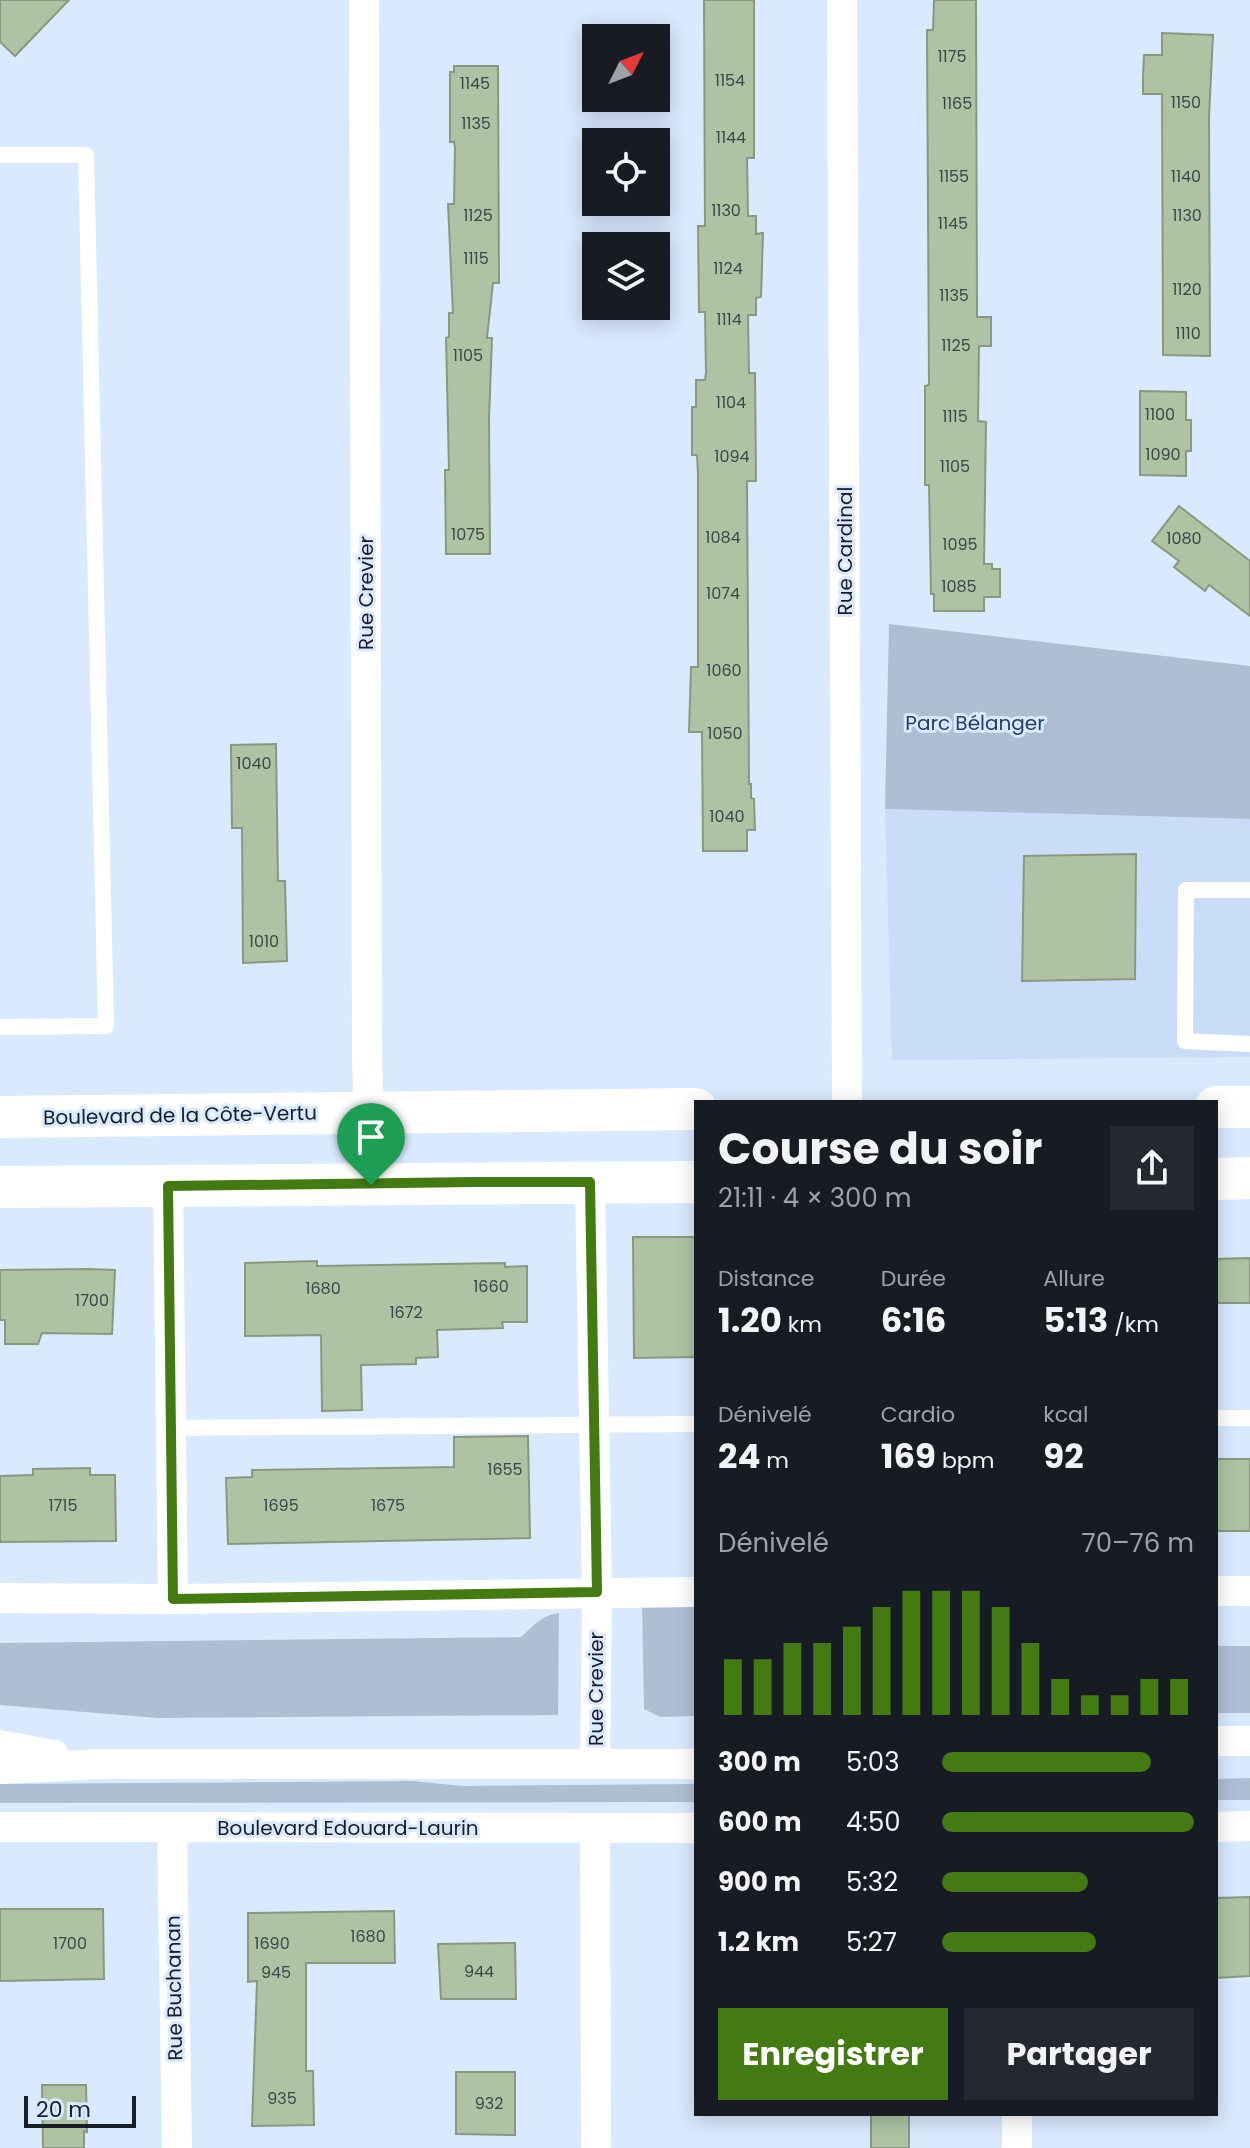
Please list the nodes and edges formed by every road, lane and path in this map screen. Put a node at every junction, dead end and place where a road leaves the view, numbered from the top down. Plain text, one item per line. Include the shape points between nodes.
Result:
1 (364, 0) edge
2 (842, 0) edge
3 (0, 155) edge
4 (1250, 890) edge
5 (0, 1027) edge
6 (1250, 1044) edge
7 (847, 1100) edge
8 (1218, 1107) edge
9 (1250, 1107) edge
10 (694, 1109) edge
11 (369, 1113) junction
12 (0, 1117) edge
13 (1250, 1178) edge
14 (1218, 1179) edge
15 (590, 1182) junction
16 (694, 1182) edge
17 (371, 1185) junction
18 (168, 1186) junction
19 (0, 1187) edge
20 (1218, 1418) edge
21 (1250, 1418) edge
22 (694, 1424) edge
23 (594, 1425) junction
24 (170, 1428) junction
25 (1218, 1591) edge
26 (1250, 1591) edge
27 (597, 1592) junction
28 (694, 1592) edge
29 (0, 1598) edge
30 (173, 1599) junction
31 (1218, 1741) edge
32 (1250, 1741) edge
33 (0, 1745) edge
34 (103, 1764) junction
35 (595, 1764) junction
36 (694, 1764) edge
37 (0, 1769) edge
38 (1250, 1826) edge
39 (0, 1827) edge
40 (1218, 1827) edge
41 (172, 1828) junction
42 (595, 1828) junction
43 (694, 1828) edge
44 (1017, 2116) edge
45 (177, 2148) edge
46 (596, 2148) edge
47 (1017, 2148) edge

1 - 11 street, Rue Crevier
2 - 7 street, Rue Cardinal
3 - 5 lane via 86,155 106,1026
4 - 6 lane via 1186,890 1185,1041
8 - 9 main road
10 - 11 main road, Boulevard de la Côte-Vertu
11 - 12 main road, Boulevard de la Côte-Vertu
11 - 17 street, Rue Crevier
13 - 14 main road
15 - 16 main road
15 - 17 main road
15 - 23 street, Rue Crevier
17 - 18 main road
18 - 19 main road
18 - 24 street
20 - 21 lane
22 - 23 lane
23 - 24 lane
23 - 27 street, Rue Crevier
24 - 30 street
25 - 26 street
27 - 28 street
27 - 30 street
27 - 35 street, Rue Crevier
29 - 30 street
31 - 32 street
33 - 34 street
34 - 35 street
34 - 37 street
35 - 36 street
38 - 40 street
39 - 41 street, Boulevard Edouard-Laurin
41 - 42 street, Boulevard Edouard-Laurin
41 - 45 street, Rue Buchanan
42 - 43 street, Boulevard Edouard-Laurin
42 - 46 street
44 - 47 street

